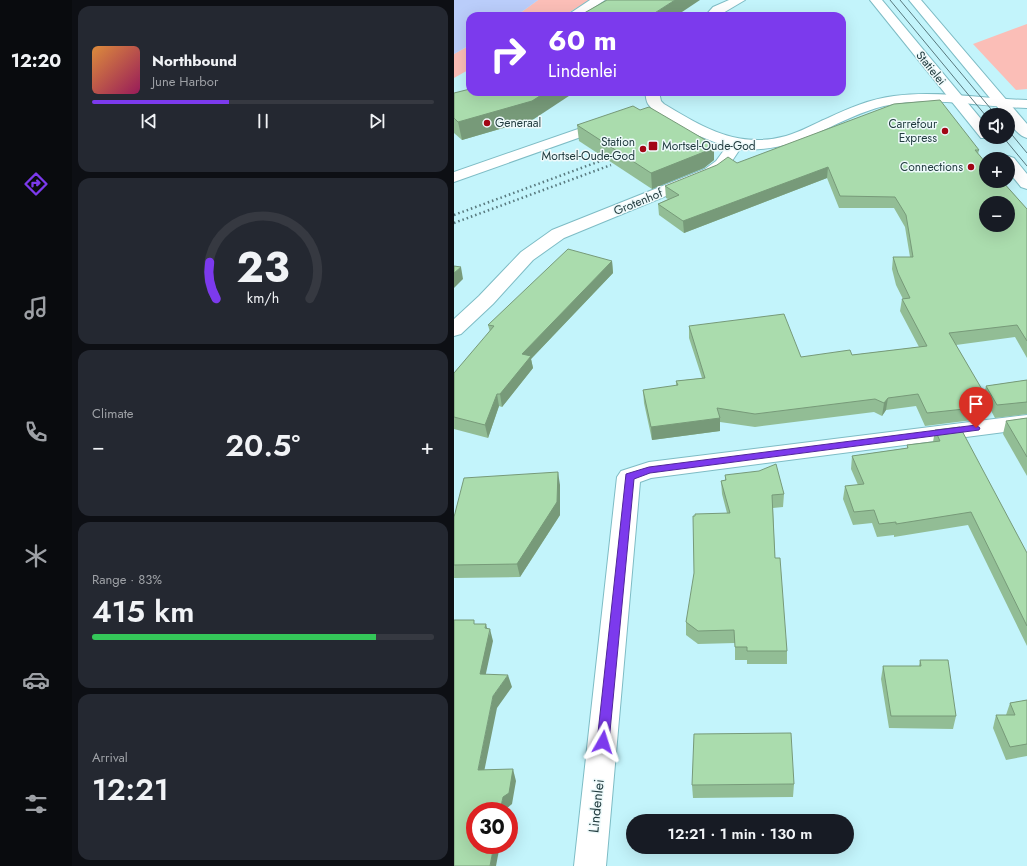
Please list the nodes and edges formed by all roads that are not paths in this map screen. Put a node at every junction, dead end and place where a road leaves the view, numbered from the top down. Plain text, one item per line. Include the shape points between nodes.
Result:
1 (599, 0) edge
2 (740, 0) edge
3 (876, 0) edge
4 (915, 0) edge
5 (579, 12) edge
6 (715, 12) edge
7 (653, 96) edge
8 (958, 101) junction
9 (1003, 104) junction
10 (1027, 104) edge
11 (659, 107) junction
12 (640, 112) edge
13 (621, 118) edge
14 (979, 126) edge
15 (1027, 133) edge
16 (736, 144) junction
17 (994, 144) edge
18 (1000, 152) edge
19 (1015, 169) edge
20 (454, 177) edge
21 (1027, 184) edge
22 (454, 330) edge
23 (1027, 422) edge
24 (590, 866) edge

1 - 5 street
2 - 6 street
3 - 8 street, Statielei
4 - 9 street
7 - 11 street
8 - 9 street
8 - 14 street, Statielei
8 - 16 street via 894,100 866,107 794,139 765,144
9 - 10 street
9 - 15 street
11 - 12 street
11 - 16 street via 710,136
13 - 20 street
16 - 22 street, Grotenhof via 722,164 711,172 558,234 527,256
17 - 18 street, Statielei
19 - 21 street
23 - 24 street, Lindenlei via 649,470 629,477

